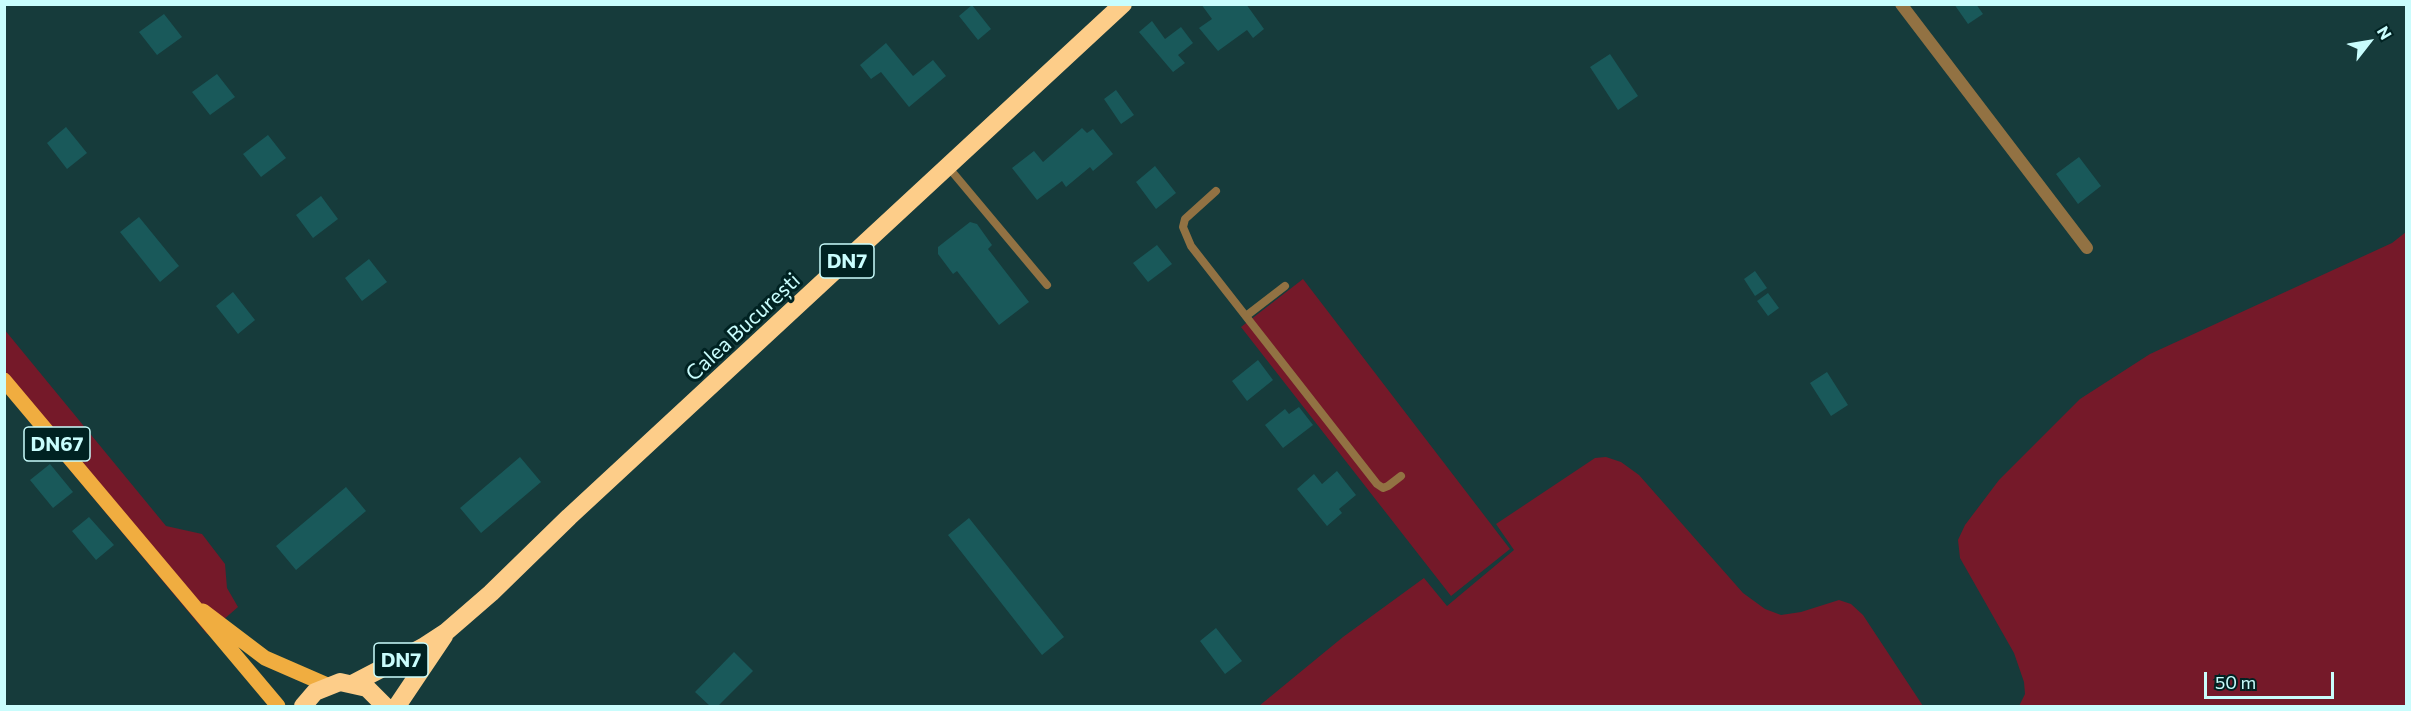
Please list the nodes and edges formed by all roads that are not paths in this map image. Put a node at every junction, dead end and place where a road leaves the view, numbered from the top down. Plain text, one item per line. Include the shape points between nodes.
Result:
1 (1123, 4) edge
2 (1901, 4) edge
3 (949, 168) junction
4 (1216, 191) dead end
5 (2087, 248) dead end
6 (1047, 285) dead end
7 (1285, 286) dead end
8 (1246, 316) junction
9 (4, 380) edge
10 (1401, 476) dead end
11 (193, 604) junction
12 (446, 632) junction
13 (354, 683) junction
14 (327, 685) junction
15 (278, 706) edge
16 (303, 706) edge
17 (385, 706) edge
18 (397, 706) edge

1 - 3 highway, Calea București / DN7
2 - 5 street
3 - 6 lane
3 - 12 highway, Calea București / DN7
4 - 8 lane via 1185,219 1183,227 1191,246
7 - 8 lane
8 - 10 lane via 1377,484 1383,488
9 - 11 main road, DN67
11 - 14 main road, DN67 via 265,658
11 - 15 main road, DN67 via 213,633
12 - 13 highway, Calea București / DN7
12 - 18 highway, Calea București / DN7 via 443,642
13 - 14 highway, Calea București / DN7
13 - 17 highway, DN7 via 367,688
14 - 16 highway

